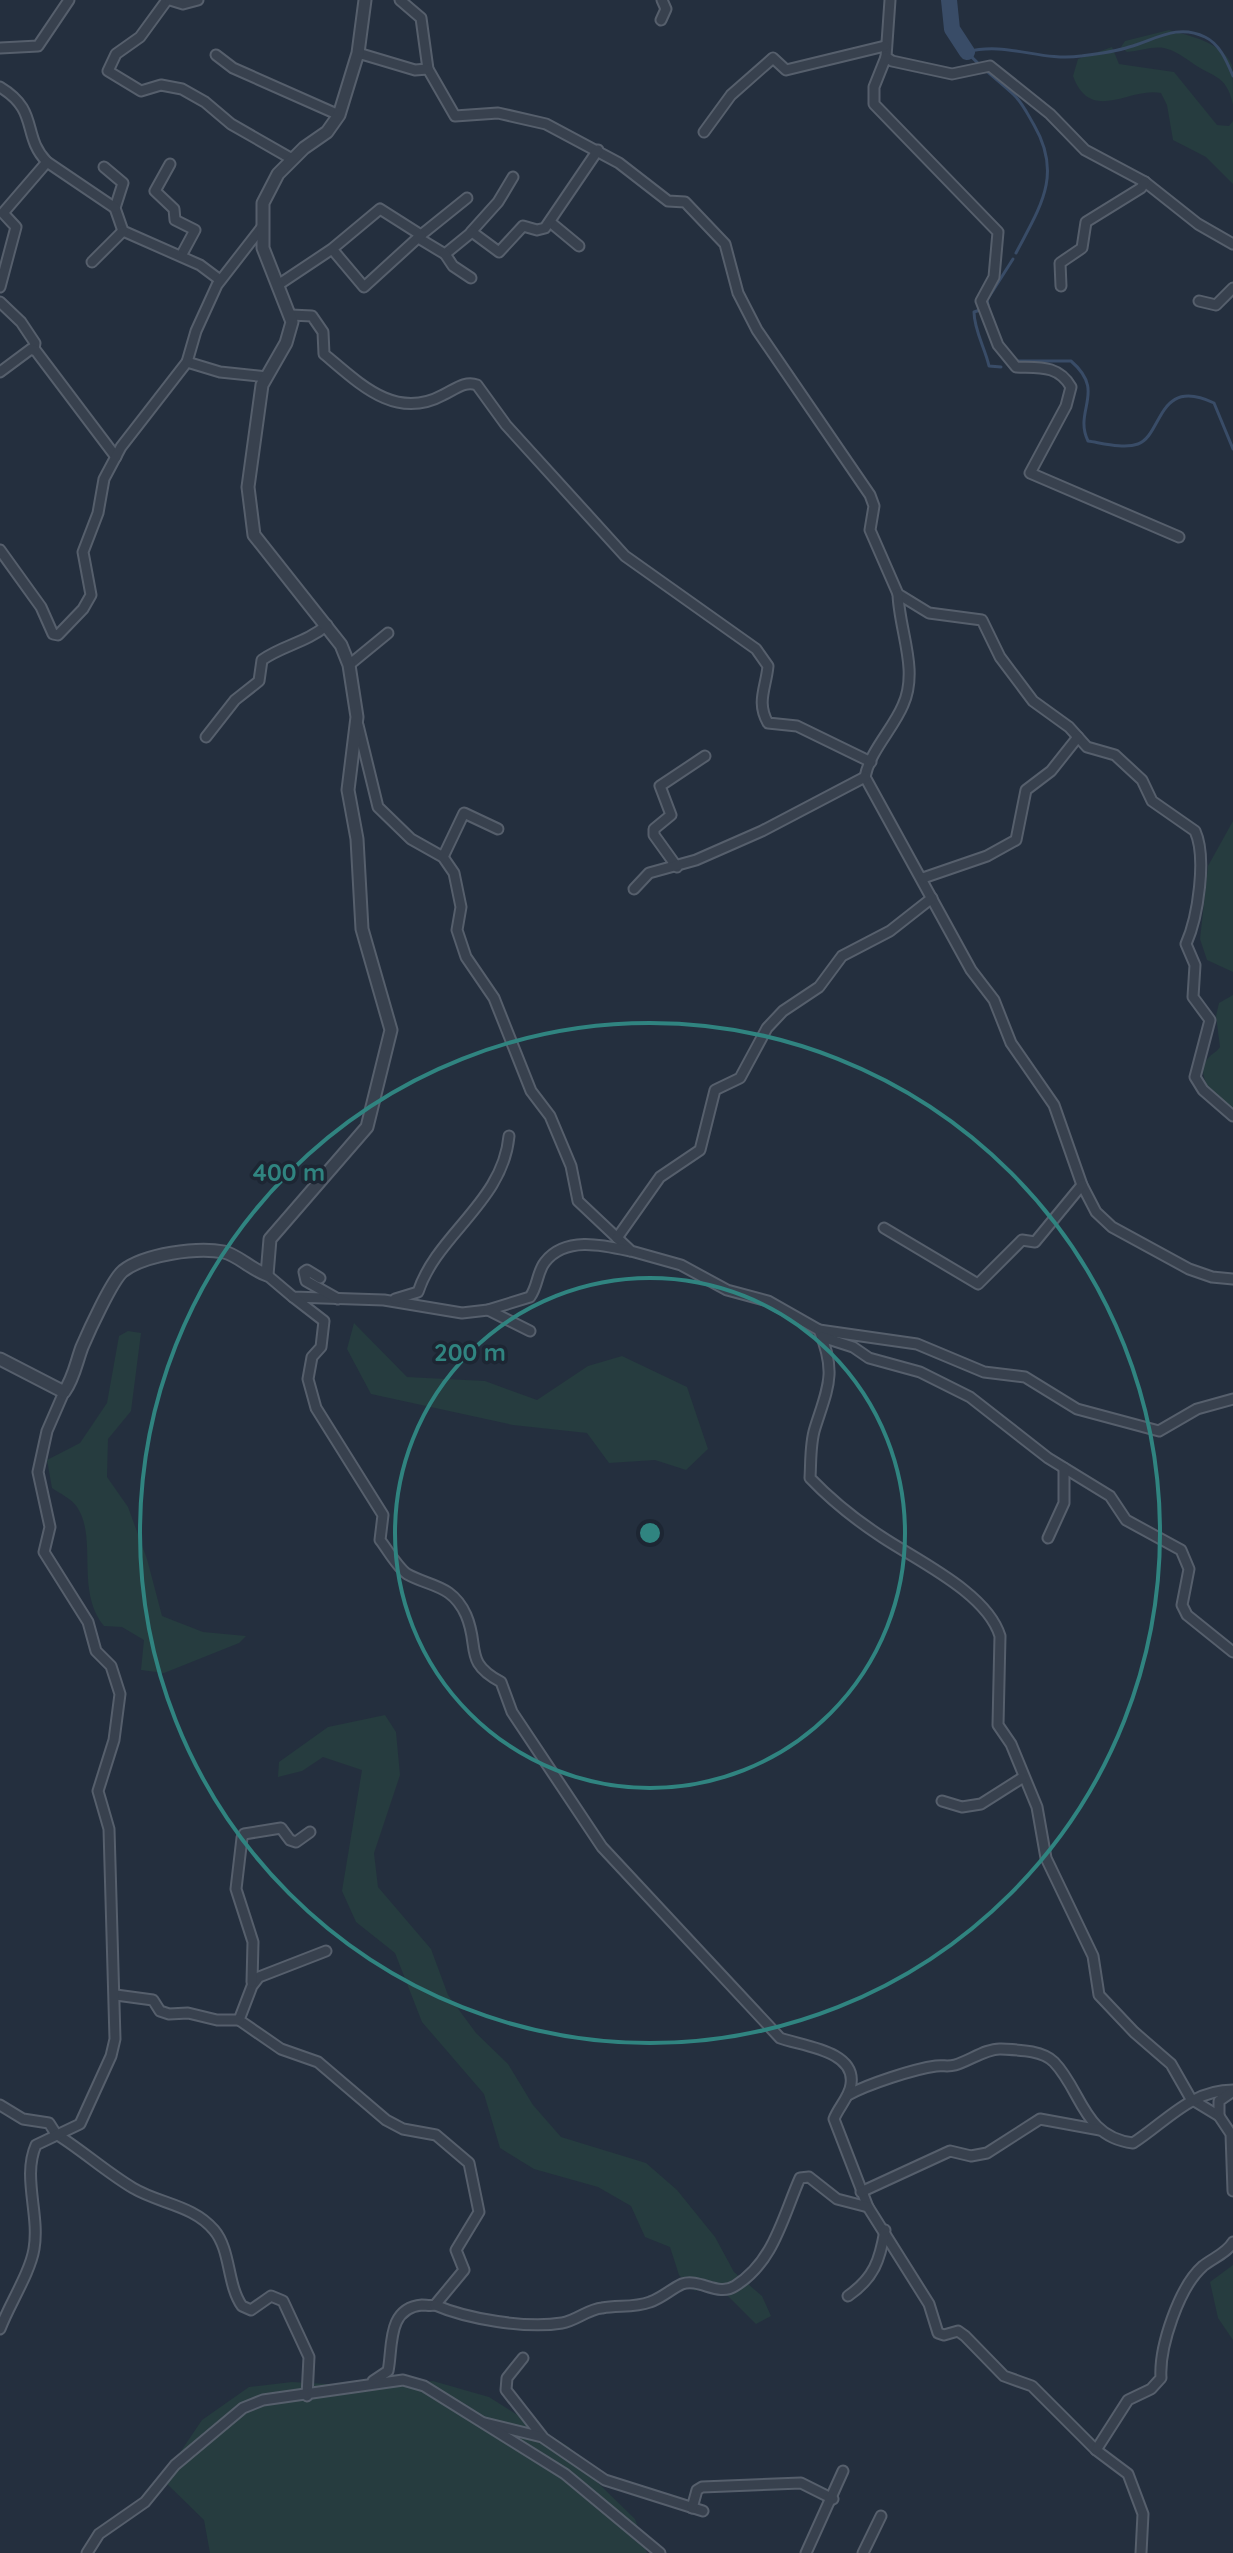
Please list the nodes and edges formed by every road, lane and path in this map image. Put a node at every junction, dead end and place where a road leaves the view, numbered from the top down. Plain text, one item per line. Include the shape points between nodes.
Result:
1 (69, 0) edge
2 (168, 0) edge
3 (198, 0) edge
4 (365, 0) edge
5 (400, 0) edge
6 (662, 0) edge
7 (890, 0) edge
8 (661, 20) dead end
9 (0, 48) edge
10 (886, 51) junction
11 (358, 53) junction
12 (216, 55) dead end
13 (428, 69) junction
14 (0, 87) edge
15 (339, 115) junction
16 (704, 132) dead end
17 (598, 150) junction
18 (292, 159) junction
19 (47, 162) junction
20 (170, 164) dead end
21 (104, 167) dead end
22 (513, 177) dead end
23 (1145, 182) junction
24 (467, 198) dead end
25 (115, 208) junction
26 (550, 222) junction
27 (262, 227) junction
28 (123, 231) junction
29 (471, 232) junction
30 (420, 237) junction
31 (1233, 244) edge
32 (579, 246) dead end
33 (332, 249) junction
34 (445, 254) junction
35 (181, 256) junction
36 (92, 262) dead end
37 (471, 278) dead end
38 (220, 280) junction
39 (278, 285) junction
40 (1061, 286) dead end
41 (0, 287) edge
42 (1233, 288) edge
43 (1199, 301) dead end
44 (0, 302) edge
45 (291, 315) junction
46 (34, 349) junction
47 (187, 362) junction
48 (0, 372) edge
49 (267, 377) junction
50 (116, 457) junction
51 (1179, 537) dead end
52 (0, 550) edge
53 (898, 594) junction
54 (327, 625) junction
55 (388, 633) dead end
56 (349, 665) junction
57 (357, 717) junction
58 (206, 737) dead end
59 (1078, 737) junction
60 (705, 756) dead end
61 (871, 762) junction
62 (865, 777) junction
63 (498, 829) dead end
64 (443, 857) junction
65 (677, 867) junction
66 (923, 878) junction
67 (634, 889) dead end
68 (932, 898) junction
69 (1233, 1116) edge
70 (509, 1136) dead end
71 (1082, 1185) junction
72 (884, 1228) dead end
73 (617, 1238) junction
74 (631, 1251) junction
75 (267, 1275) junction
76 (320, 1278) dead end
77 (1233, 1279) edge
78 (293, 1297) junction
79 (384, 1300) junction
80 (341, 1301) junction
81 (488, 1310) junction
82 (530, 1331) dead end
83 (821, 1334) junction
84 (0, 1359) edge
85 (64, 1392) junction
86 (1233, 1399) edge
87 (1064, 1468) junction
88 (1048, 1538) dead end
89 (1233, 1652) edge
90 (1022, 1778) junction
91 (942, 1801) dead end
92 (310, 1832) dead end
93 (326, 1951) dead end
94 (252, 1986) junction
95 (116, 1995) junction
96 (239, 2020) junction
97 (1233, 2091) edge
98 (846, 2096) junction
99 (1191, 2099) junction
100 (0, 2105) edge
101 (1219, 2116) junction
102 (1102, 2130) junction
103 (56, 2134) junction
104 (1233, 2191) edge
105 (861, 2192) junction
106 (868, 2207) junction
107 (885, 2230) junction
108 (1233, 2242) edge
109 (848, 2296) dead end
110 (435, 2305) junction
111 (0, 2329) edge
112 (523, 2358) dead end
113 (369, 2383) junction
114 (307, 2396) junction
115 (477, 2422) junction
116 (542, 2437) junction
117 (1096, 2450) junction
118 (843, 2471) dead end
119 (833, 2499) junction
120 (692, 2508) junction
121 (703, 2511) dead end
122 (881, 2516) dead end
123 (87, 2553) edge
124 (660, 2553) edge
125 (806, 2553) edge
126 (863, 2553) edge
127 (1141, 2553) edge

1 - 9 street via 38,46
2 - 3 street
2 - 18 street via 140,37 116,54 108,71 141,91 156,86 182,89
4 - 11 street
5 - 13 street via 421,18
6 - 8 street via 666,9
7 - 10 street
10 - 16 street via 786,70 773,58 731,95
10 - 23 street via 932,72 995,69 1085,150
10 - 51 street via 874,104 998,232 994,277 981,301 998,345 1016,367 1041,367 1063,375 1071,387 1030,473
11 - 13 street
11 - 15 street
12 - 15 street via 233,68
13 - 17 street via 455,116 498,113 534,120
14 - 19 street via 25,108 35,146
15 - 18 street via 319,140
17 - 26 street
17 - 53 street via 668,201 685,202 729,250 738,293 873,500 870,530
18 - 27 street via 265,195
19 - 25 street
19 - 41 street via 3,213 16,227
20 - 35 street via 155,191 174,209 175,220 195,230
21 - 25 street via 123,183
22 - 29 street
23 - 31 street via 1188,218
23 - 40 street via 1086,222 1082,248 1060,263
24 - 30 street
25 - 28 street
26 - 29 street via 541,230 523,226 499,252
26 - 32 street
27 - 38 street
27 - 39 street via 263,248
28 - 35 street
28 - 36 street
29 - 34 street
30 - 33 street via 382,209
30 - 33 street via 364,287
30 - 34 street
33 - 39 street
34 - 37 street
35 - 38 street
38 - 47 street
39 - 45 street
42 - 43 street via 1216,305
44 - 46 street via 25,328
45 - 49 street via 291,332
45 - 61 street via 312,316 323,332 324,354 370,393 419,405 461,386 477,385 506,425 625,556 756,649 768,666 761,691 768,723 797,726
46 - 48 street
46 - 50 street
47 - 49 street
47 - 50 street
49 - 54 street via 249,476 252,528 260,545
50 - 52 street via 104,479 83,552 91,595 58,635
53 - 59 street via 929,613 982,620 1000,657 1033,701
53 - 61 street via 908,689
54 - 56 street
54 - 58 street via 303,643 275,650 262,660 259,681 235,700
55 - 56 street
56 - 57 street
57 - 64 street via 378,807 411,839
57 - 75 street via 348,790 357,839 362,929 391,1030 367,1127 270,1239
59 - 66 street via 1051,771 1026,790 1016,840
59 - 69 street via 1087,747 1115,755 1142,780 1152,801 1198,838 1204,866 1186,944 1195,965 1193,997 1210,1020 1195,1077
60 - 65 street via 660,786 671,815 654,835
61 - 62 street
62 - 65 street via 762,831
62 - 66 street
63 - 64 street via 464,813
64 - 73 street via 460,889 457,930 466,957 494,998 531,1091 550,1116 571,1166 578,1201
65 - 67 street via 649,873
66 - 68 street
68 - 71 street via 971,970 994,1000 1011,1043 1054,1105
68 - 73 street via 890,931 842,956 819,987 767,1028 740,1078 715,1090 700,1150 660,1177
70 - 79 street via 502,1167 480,1206 427,1264 418,1292
71 - 72 street via 1035,1242 1022,1240 978,1284
71 - 77 street via 1096,1212 1112,1227 1189,1269
73 - 74 street
74 - 81 street via 594,1244 559,1249 545,1261 530,1297
74 - 83 street via 768,1301
75 - 78 street
75 - 85 street via 228,1253 194,1250 122,1272
76 - 80 street via 304,1272 306,1281
78 - 80 street
78 - 98 street via 324,1321 321,1347 312,1357 308,1379 316,1408 383,1515 380,1540 406,1573 441,1585 466,1615 474,1659 484,1673 501,1682 512,1712 602,1847 780,2038 820,2048 842,2062 851,2081
79 - 80 street
79 - 81 street via 462,1313
81 - 82 street
83 - 86 street via 917,1344 984,1372 1025,1377 1077,1409 1159,1431 1197,1409
83 - 87 street via 970,1397
83 - 90 street via 830,1364 828,1397 814,1430 810,1478 881,1537 953,1583 996,1622 998,1725 1011,1744
84 - 85 street
85 - 95 street via 47,1431 38,1472 50,1527 44,1552 88,1622 96,1651 111,1666 120,1694 114,1740 98,1791 109,1829
87 - 88 street via 1064,1503
87 - 89 street via 1110,1496 1126,1520 1181,1550 1189,1569 1182,1605 1187,1615
90 - 91 street via 981,1804 962,1807
90 - 99 street via 1037,1807 1046,1858 1093,1956 1099,1995 1171,2064
92 - 94 street via 296,1842 281,1828 242,1838 236,1889 253,1942
93 - 94 street via 259,1977
94 - 96 street
95 - 96 street via 153,2000 169,2014
95 - 103 street via 111,2056 80,2124
96 - 110 street via 281,2049 318,2062 386,2120 436,2135 469,2163 479,2212 456,2250 464,2270
97 - 99 street via 1211,2090
97 - 101 street via 1219,2101
98 - 102 street via 999,2048 1038,2053 1053,2061 1077,2102
98 - 105 street via 834,2119
99 - 101 street
99 - 102 street via 1133,2143 1116,2141
100 - 103 street via 23,2119 49,2123
101 - 104 street via 1231,2134
102 - 105 street via 1040,2119 987,2153 950,2151
103 - 111 street via 36,2145 32,2155 33,2253
103 - 114 street via 134,2189 203,2219 217,2233 237,2299 246,2309 271,2296 283,2301 309,2357
105 - 106 street
106 - 107 street
106 - 110 street via 837,2199 809,2177 800,2178 767,2257 733,2288 684,2284 651,2302 600,2308 562,2323 504,2322
107 - 109 street via 875,2270
107 - 117 street via 929,2304 938,2333 958,2331 965,2336 1004,2376 1032,2386
108 - 117 street via 1201,2268 1181,2300 1168,2329 1161,2378 1128,2400
110 - 113 street via 402,2315 389,2338 388,2371
112 - 116 street via 507,2378 506,2390
113 - 114 street
113 - 115 street via 403,2380 424,2386
114 - 123 street via 263,2400 243,2408 175,2465 145,2502 99,2534
115 - 116 street
115 - 124 street via 565,2474
116 - 120 street via 605,2480
117 - 127 street via 1128,2474 1143,2514
118 - 119 street
119 - 120 street via 801,2483 702,2487
119 - 125 street
120 - 121 street
122 - 126 street

